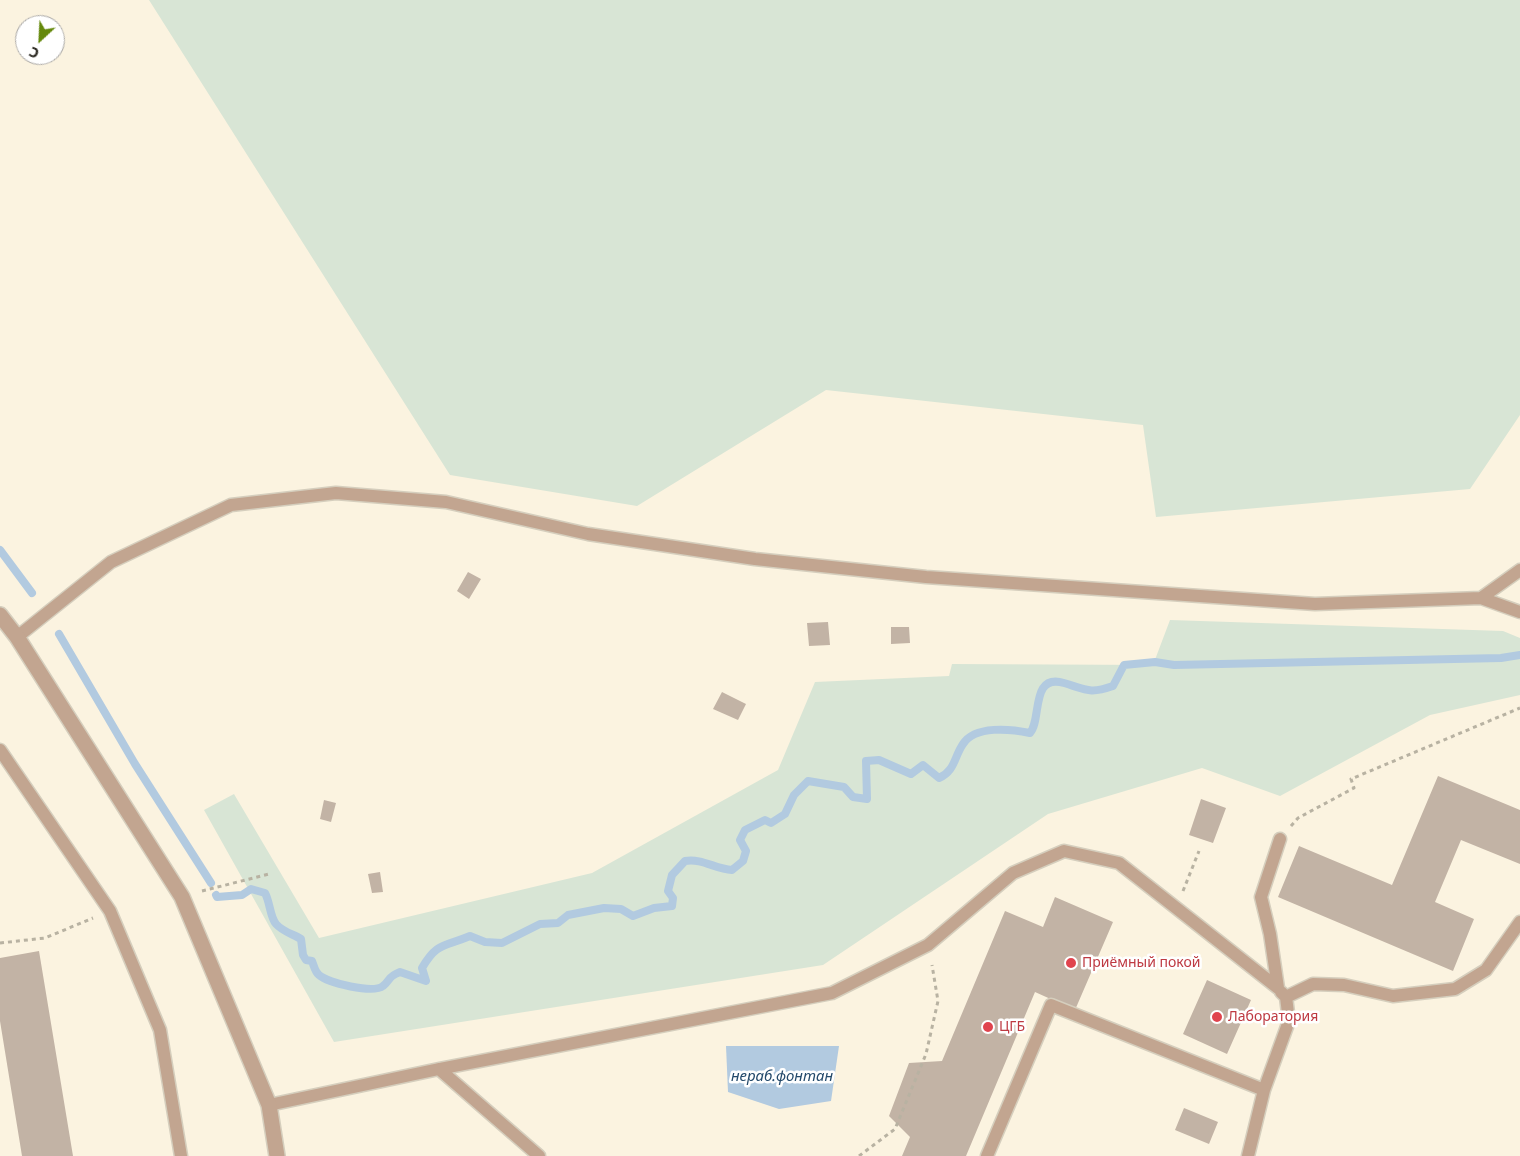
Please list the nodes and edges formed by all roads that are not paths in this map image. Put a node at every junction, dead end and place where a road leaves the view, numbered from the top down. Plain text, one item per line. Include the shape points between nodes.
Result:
1 (1520, 570) edge
2 (1481, 598) junction
3 (1520, 612) edge
4 (0, 615) edge
5 (17, 637) junction
6 (0, 750) edge
7 (1280, 840) road end
8 (1520, 922) edge
9 (1282, 992) junction
10 (438, 1070) junction
11 (1264, 1090) junction
12 (269, 1105) junction
13 (181, 1156) edge
14 (277, 1156) edge
15 (539, 1156) edge
16 (987, 1156) edge
17 (1248, 1156) edge

1 - 2 lane
2 - 3 lane
2 - 5 lane via 1316,604 926,577 755,559 588,534 446,502 336,493 231,505 111,562
4 - 5 street
5 - 12 street via 182,897
6 - 13 lane via 110,911 160,1030
7 - 9 lane via 1261,897
8 - 9 lane via 1486,970 1456,989 1393,996 1344,985 1313,984
9 - 10 lane via 1119,863 1064,851 1013,873 928,945 832,993
9 - 11 lane via 1289,1021
10 - 12 lane
10 - 15 lane
11 - 16 lane via 1051,1005
11 - 17 lane
12 - 14 street

